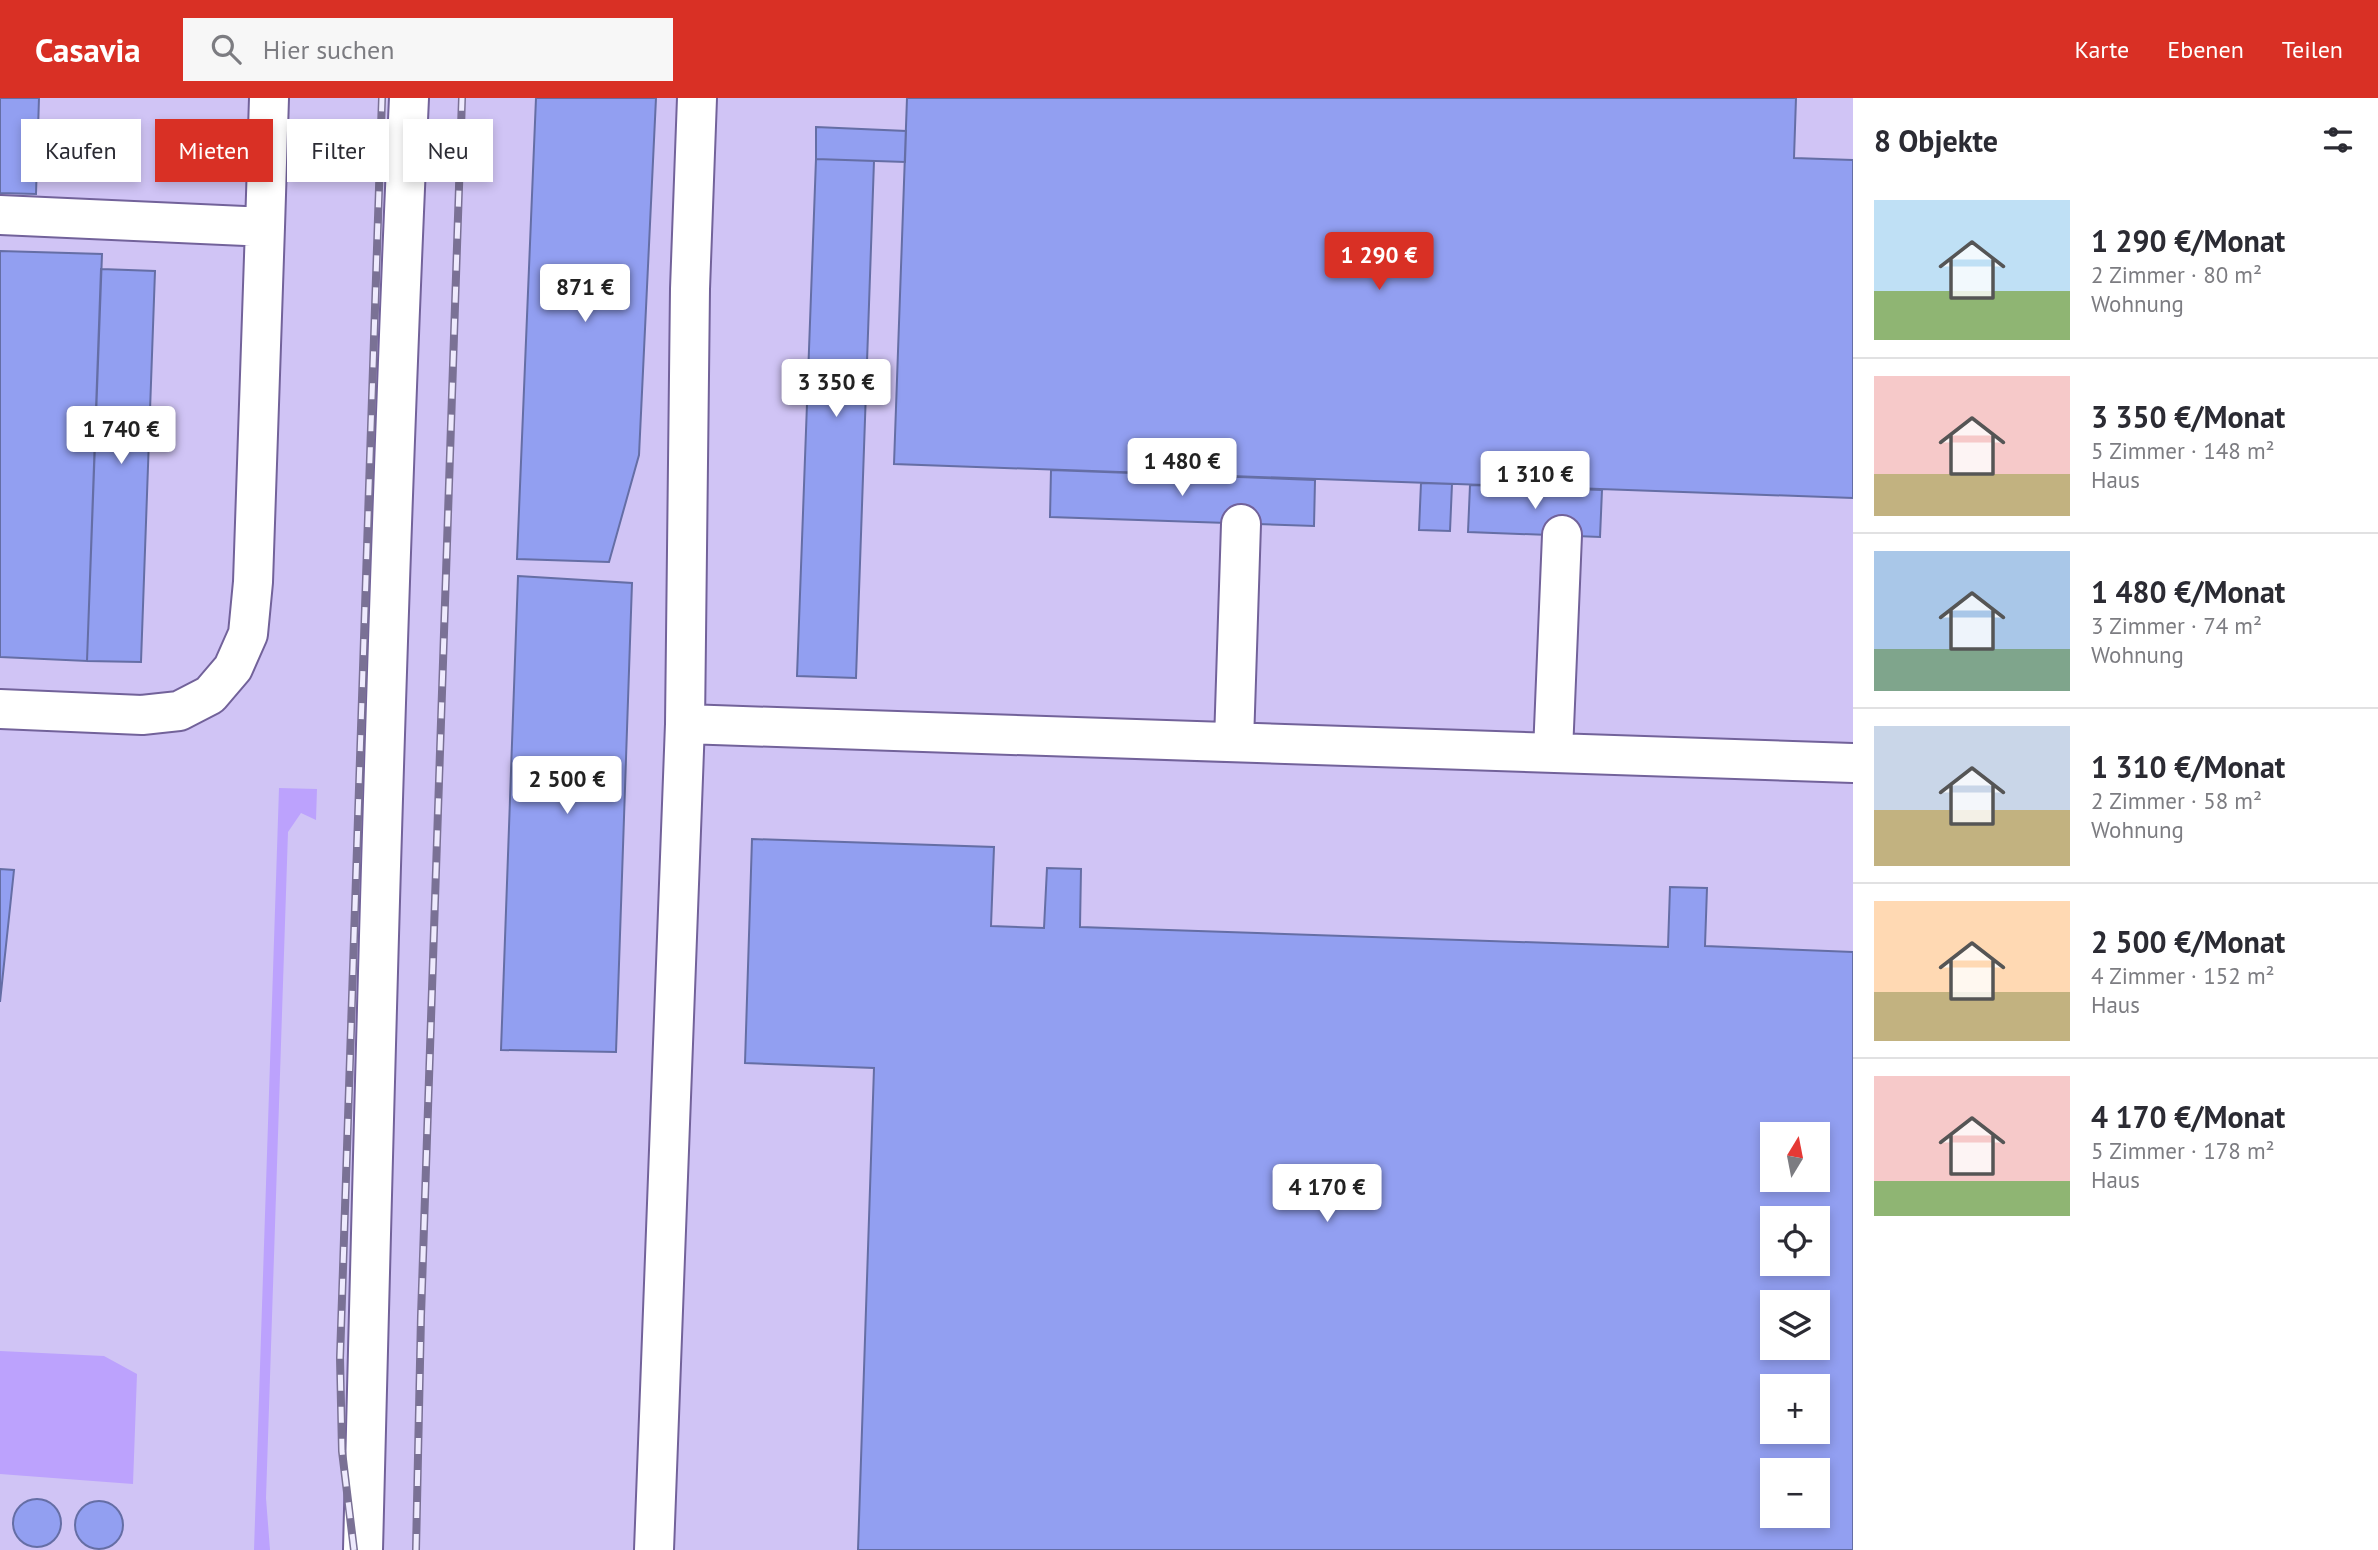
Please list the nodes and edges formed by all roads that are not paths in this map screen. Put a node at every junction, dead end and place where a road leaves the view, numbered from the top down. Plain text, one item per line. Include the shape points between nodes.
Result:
1 (269, 98) edge
2 (409, 98) edge
3 (697, 98) edge
4 (0, 215) edge
5 (265, 227) junction
6 (1241, 524) dead end
7 (1562, 536) dead end
8 (0, 709) edge
9 (685, 724) junction
10 (1234, 742) junction
11 (1553, 752) junction
12 (1853, 763) edge
13 (363, 1550) edge
14 (654, 1550) edge

1 - 5 lane
2 - 13 lane via 379,909
3 - 9 lane
4 - 5 lane
5 - 8 lane via 253,582 248,634 233,668 210,695 179,711 142,715
6 - 10 lane
7 - 11 lane
9 - 10 lane
9 - 14 lane
10 - 11 lane
11 - 12 lane

